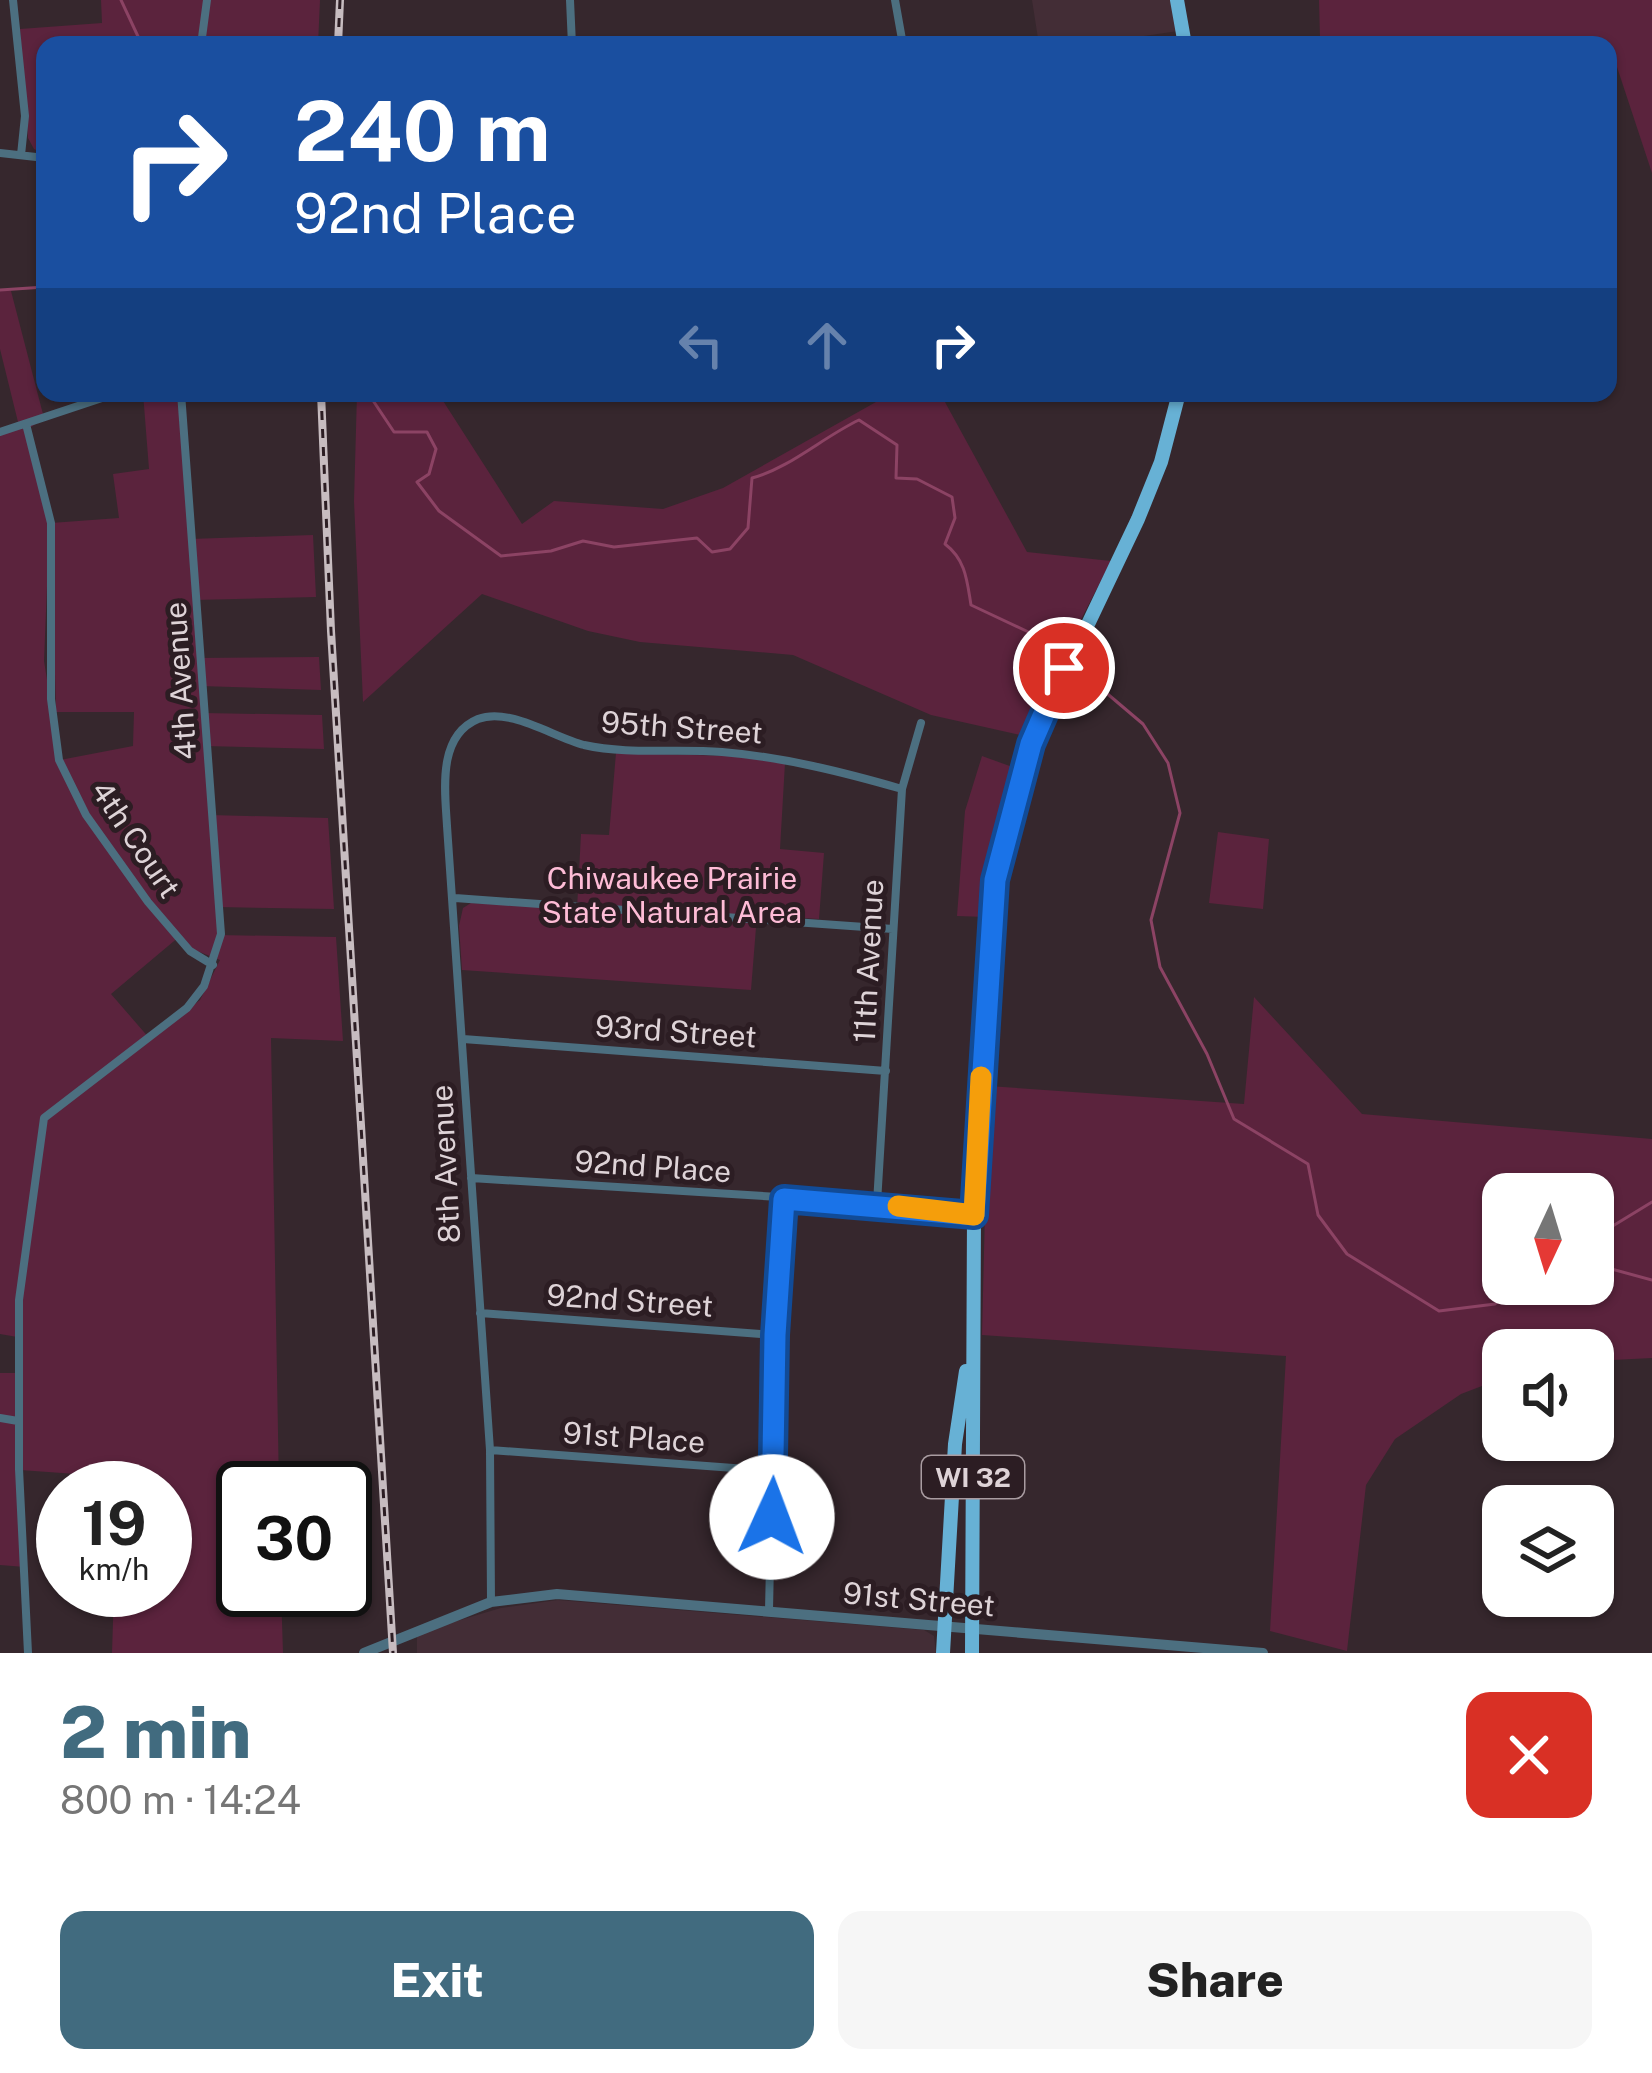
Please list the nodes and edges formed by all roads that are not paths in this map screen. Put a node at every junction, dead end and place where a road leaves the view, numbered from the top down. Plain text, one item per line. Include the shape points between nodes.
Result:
1 (13, 0) edge
2 (207, 0) edge
3 (570, 0) edge
4 (895, 0) edge
5 (1177, 0) edge
6 (202, 36) edge
7 (572, 36) edge
8 (901, 36) edge
9 (1183, 36) edge
10 (0, 153) edge
11 (21, 155) junction
12 (36, 157) edge
13 (91, 402) edge
14 (182, 402) edge
15 (1177, 402) edge
16 (26, 424) junction
17 (0, 432) edge
18 (921, 723) dead end
19 (462, 729) joint
20 (902, 788) junction
21 (454, 898) junction
22 (893, 929) junction
23 (213, 965) junction
24 (463, 1039) junction
25 (886, 1071) junction
26 (471, 1178) junction
27 (784, 1199) junction
28 (877, 1203) junction
29 (974, 1215) junction
30 (480, 1313) junction
31 (974, 1326) junction
32 (775, 1335) junction
33 (0, 1418) edge
34 (18, 1421) junction
35 (490, 1450) junction
36 (774, 1471) junction
37 (491, 1602) junction
38 (769, 1610) junction
39 (944, 1626) junction
40 (973, 1628) junction
41 (1204, 1650) edge
42 (28, 1653) edge
43 (364, 1653) edge
44 (943, 1653) edge
45 (972, 1653) edge
46 (1263, 1653) edge

1 - 11 street via 25,116
2 - 6 street
3 - 7 street
4 - 8 street
5 - 9 main road
10 - 11 street
11 - 12 street
13 - 16 street
14 - 23 street, 4th Avenue via 220,906
15 - 29 main road, WI 32 via 1138,519 1031,744 1006,826 987,967
16 - 17 street
16 - 23 street, 4th Court via 51,523 59,760 86,815 171,931
18 - 20 street, 11th Avenue
19 - 20 street, 95th Street via 502,717 584,745 771,757
19 - 21 street, 8th Avenue via 445,777
20 - 22 street, 11th Avenue
21 - 22 street
21 - 24 street, 8th Avenue
22 - 25 street, 11th Avenue
23 - 34 street via 188,1008 44,1118 19,1300
24 - 25 street, 93rd Street
24 - 26 street, 8th Avenue
25 - 28 street, 11th Avenue
26 - 27 street, 92nd Place
26 - 30 street, 8th Avenue
27 - 28 street, 92nd Place
27 - 32 street
28 - 29 street, 92nd Place
29 - 31 main road, WI 32
30 - 32 street, 92nd Street
30 - 35 street, 8th Avenue
31 - 39 main road, WI 32 via 955,1444
31 - 40 main road, WI 32
32 - 36 street
33 - 34 street
34 - 42 street
35 - 36 street, 91st Place
35 - 37 street, 8th Avenue
36 - 38 street
37 - 38 street, 91st Street via 557,1594
37 - 43 street, 91st Street
38 - 39 street, 91st Street
39 - 40 street, 91st Street
39 - 44 main road, WI 32
40 - 41 street, 91st Street
40 - 45 main road, WI 32
41 - 46 street, 91st Street

